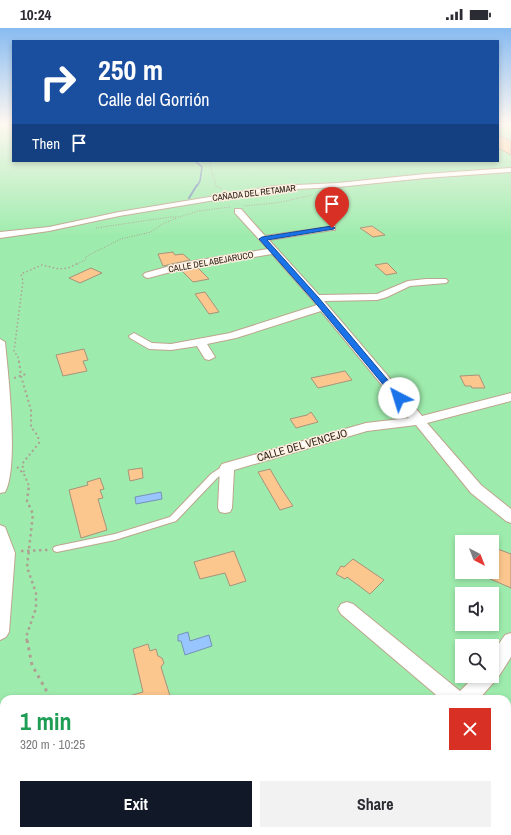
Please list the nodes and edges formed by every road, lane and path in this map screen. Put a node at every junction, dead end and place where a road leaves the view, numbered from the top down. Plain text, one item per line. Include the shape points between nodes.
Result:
1 (209, 162) edge
2 (511, 170) edge
3 (314, 194) dead end
4 (231, 195) junction
5 (236, 208) junction
6 (180, 217) junction
7 (92, 228) dead end
8 (332, 228) dead end
9 (0, 235) edge
10 (262, 239) junction
11 (274, 251) junction
12 (148, 275) dead end
13 (443, 281) dead end
14 (319, 302) junction
15 (134, 336) dead end
16 (0, 342) edge
17 (200, 342) junction
18 (209, 357) dead end
19 (511, 396) edge
20 (418, 421) junction
21 (5, 457) junction
22 (227, 467) junction
23 (24, 472) junction
24 (0, 488) edge
25 (225, 508) dead end
26 (511, 517) edge
27 (0, 532) edge
28 (57, 549) joint
29 (29, 551) junction
30 (8, 552) junction
31 (347, 610) dead end
32 (0, 632) edge
33 (511, 641) edge
34 (499, 659) edge
35 (481, 683) edge
36 (50, 695) edge
37 (450, 695) edge
38 (470, 695) edge

1 - 4 path via 216,186
2 - 4 street, CAÑADA DEL RETAMAR via 275,188
3 - 5 path via 276,203
4 - 9 street, CAÑADA DEL RETAMAR via 118,214 49,229
5 - 6 path via 198,212
5 - 10 street
6 - 7 path
6 - 23 path via 164,223 151,232 121,239 68,268 59,269 42,265 21,274 23,281 14,351 18,357 31,410 31,427 38,436 39,443 22,464
8 - 10 street
10 - 11 street
11 - 12 street, CALLE DEL ABEJARUCO via 181,266
11 - 14 street
13 - 14 street via 421,281 396,288 377,298
14 - 17 street via 232,336
14 - 20 street
15 - 17 street via 149,346 171,347
16 - 21 street
17 - 18 street
19 - 20 street, CALLE DEL VENCEJO
20 - 22 street, CALLE DEL VENCEJO via 366,427
20 - 26 street via 476,489
21 - 23 path
21 - 24 street
22 - 25 street
22 - 28 lane via 214,476 173,520 115,537
23 - 29 path via 28,480 27,501 33,514
27 - 30 street
28 - 29 path
29 - 30 path
29 - 36 path via 26,567 36,594 36,608 26,637 32,665
30 - 32 street
31 - 37 street
33 - 34 street
35 - 38 street

